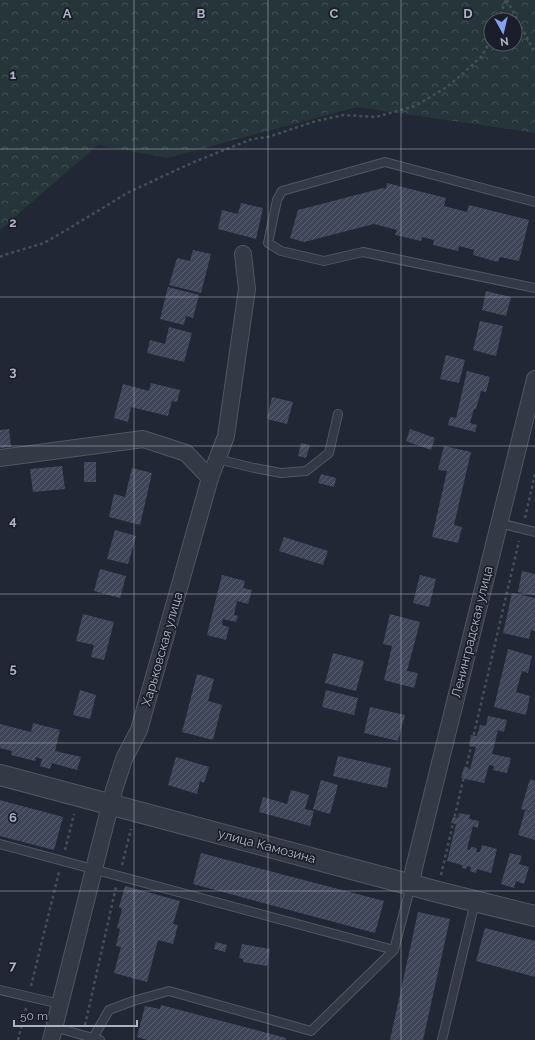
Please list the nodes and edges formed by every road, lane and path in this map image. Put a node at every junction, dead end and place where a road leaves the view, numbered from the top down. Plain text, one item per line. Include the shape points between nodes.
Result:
1 (506, 0) edge
2 (501, 12) edge
3 (484, 52) edge
4 (535, 53) edge
5 (535, 202) edge
6 (243, 254) dead end
7 (0, 257) edge
8 (535, 288) edge
9 (535, 379) edge
10 (338, 414) dead end
11 (530, 417) edge
12 (0, 458) edge
13 (217, 459) junction
14 (535, 474) edge
15 (210, 478) junction
16 (499, 523) junction
17 (522, 529) junction
18 (535, 532) edge
19 (0, 775) edge
20 (110, 805) junction
21 (74, 814) dead end
22 (131, 828) dead end
23 (0, 844) edge
24 (62, 861) junction
25 (94, 869) junction
26 (119, 876) junction
27 (411, 884) junction
28 (438, 892) junction
29 (475, 901) junction
30 (535, 916) edge
31 (394, 950) junction
32 (0, 990) edge
33 (28, 996) junction
34 (60, 1004) junction
35 (52, 1034) edge
36 (82, 1035) junction
37 (97, 1039) edge
38 (18, 1040) edge
39 (442, 1040) edge

1 - 2 path
1 - 4 path
3 - 7 path via 448,86 414,106 376,117 344,115 252,140 194,162 129,192 44,243
5 - 8 lane via 385,162 282,191 277,200 268,243 281,251 324,261 363,252
6 - 13 street, Харьковская улица via 247,289 226,436
9 - 11 street, Ленинградская улица
10 - 13 lane via 329,453 306,471 281,473
11 - 16 street, Ленинградская улица
12 - 15 street via 143,439 186,453
13 - 15 street, Харьковская улица
14 - 17 path
15 - 20 street, Харьковская улица via 139,730 124,759
16 - 17 lane
16 - 27 street, Ленинградская улица
17 - 18 lane
17 - 28 path
19 - 20 street, улица Камозина
20 - 25 street, Харьковская улица
20 - 27 street, улица Камозина
21 - 24 path
22 - 26 path
23 - 24 lane
24 - 25 lane
24 - 33 path
25 - 26 lane
25 - 34 street, Харьковская улица
26 - 31 lane
26 - 36 path
27 - 28 street, улица Камозина
27 - 31 lane
28 - 29 street, улица Камозина
29 - 30 street, улица Камозина
29 - 39 lane
31 - 37 lane via 311,1031 169,991 109,1010
32 - 33 lane
33 - 34 lane
33 - 38 path
34 - 35 street, Харьковская улица
35 - 36 lane
36 - 37 lane

